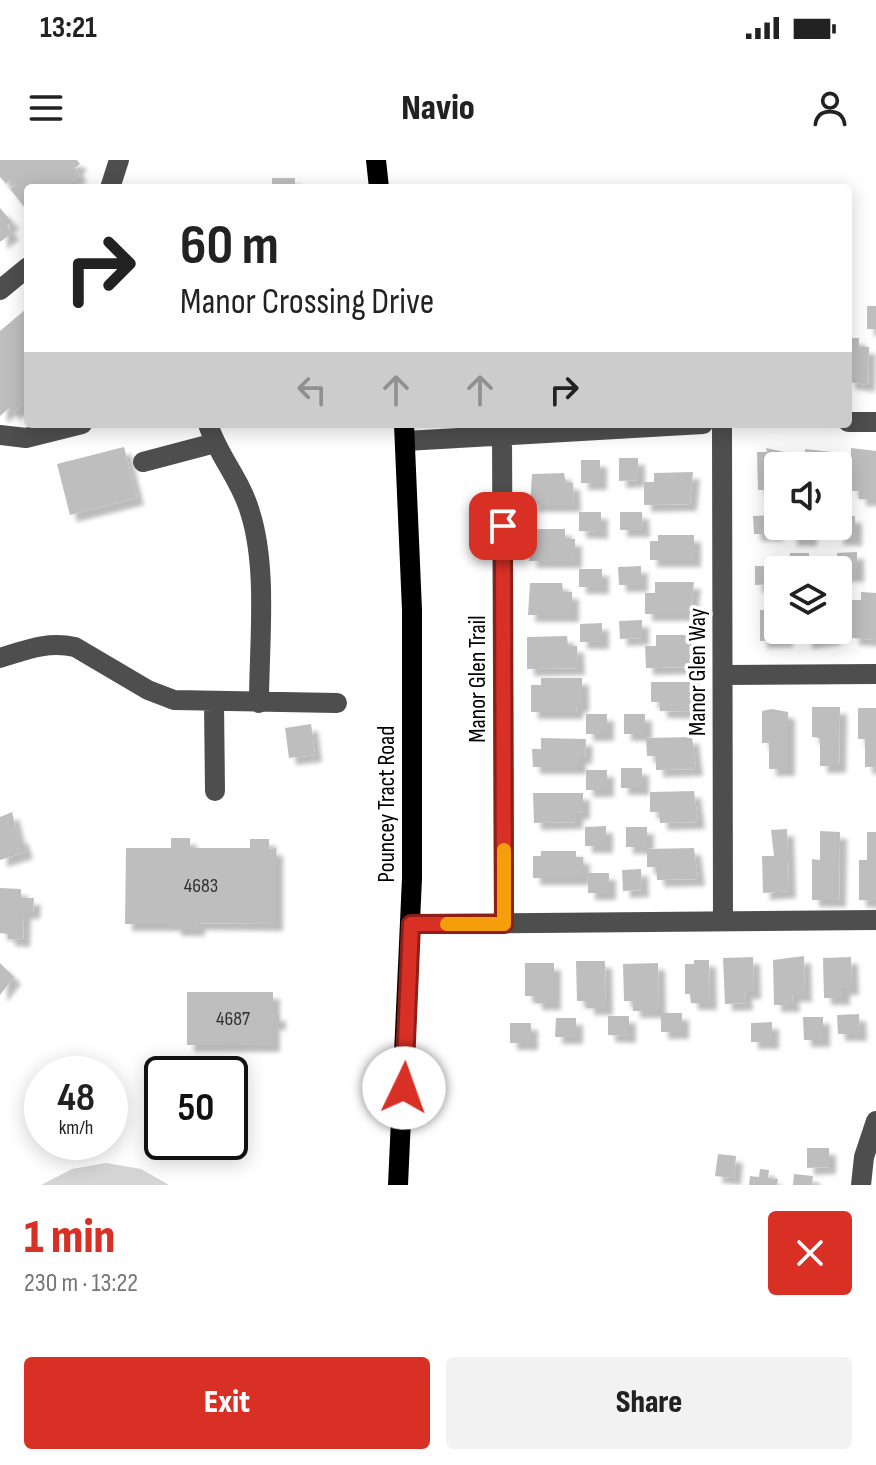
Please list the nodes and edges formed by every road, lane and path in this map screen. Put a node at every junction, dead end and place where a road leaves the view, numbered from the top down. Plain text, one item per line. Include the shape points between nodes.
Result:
1 (119, 160) edge
2 (376, 160) edge
3 (111, 184) edge
4 (379, 184) edge
5 (24, 270) edge
6 (0, 290) edge
7 (852, 422) edge
8 (876, 422) edge
9 (66, 428) edge
10 (623, 428) edge
11 (722, 428) edge
12 (405, 432) edge
13 (212, 434) edge
14 (502, 434) junction
15 (0, 435) edge
16 (143, 462) dead end
17 (0, 658) edge
18 (876, 674) edge
19 (724, 675) junction
20 (214, 702) junction
21 (259, 703) junction
22 (337, 703) dead end
23 (215, 791) dead end
24 (723, 920) junction
25 (876, 920) edge
26 (411, 924) junction
27 (504, 924) junction
28 (876, 1121) edge
29 (398, 1185) edge
30 (861, 1185) edge

1 - 3 street
2 - 4 main road
5 - 6 street
7 - 8 street
9 - 15 street via 26,438
10 - 14 street
11 - 19 street, Manor Glen Way
12 - 14 street
12 - 26 main road, Pouncey Tract Road via 412,610
13 - 16 street
13 - 21 street via 245,495 257,540
14 - 27 street, Manor Glen Trail
17 - 20 street via 64,645 161,696
18 - 19 street
19 - 24 street, Manor Glen Way
20 - 21 street
20 - 23 street
21 - 22 street
24 - 25 street
24 - 27 street
26 - 27 street
26 - 29 main road, Pouncey Tract Road
28 - 30 street

